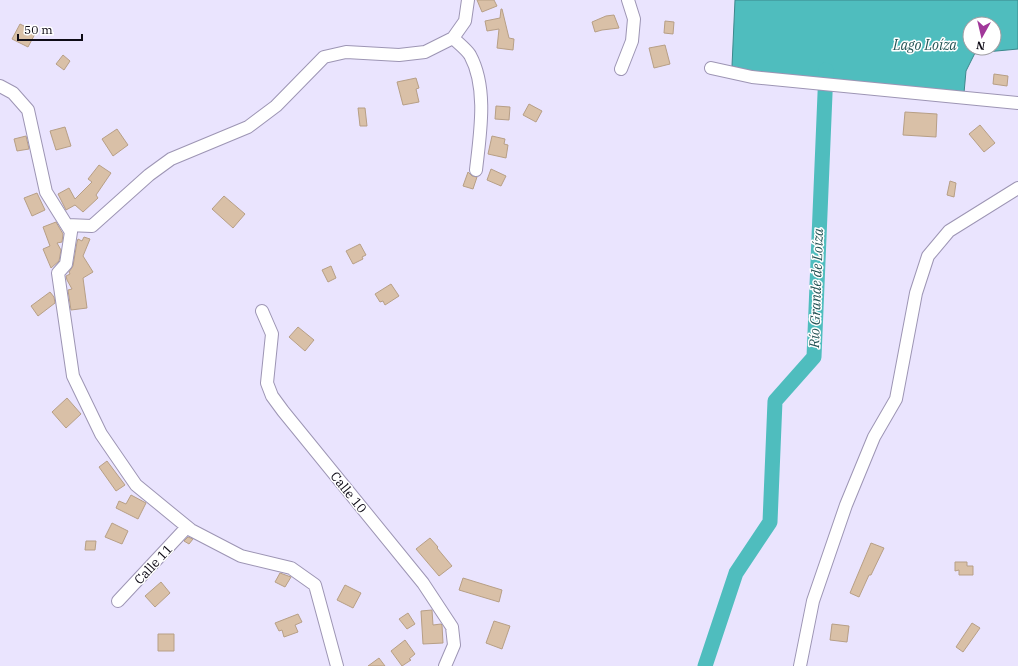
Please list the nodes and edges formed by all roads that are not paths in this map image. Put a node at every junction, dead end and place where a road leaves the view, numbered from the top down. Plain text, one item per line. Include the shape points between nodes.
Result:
1 (468, 0) edge
2 (628, 0) edge
3 (453, 38) junction
4 (711, 68) dead end
5 (621, 69) dead end
6 (0, 86) edge
7 (1018, 103) edge
8 (476, 170) dead end
9 (1018, 188) edge
10 (67, 225) junction
11 (262, 311) dead end
12 (187, 527) junction
13 (118, 601) dead end
14 (337, 666) edge
15 (445, 666) edge
16 (800, 666) edge

1 - 3 street via 465,21
2 - 5 street via 634,19 633,34
3 - 8 street via 470,55 479,80 482,121
3 - 10 street via 425,52 399,55 346,52 324,57 276,106 248,127 171,159 149,175 92,226
4 - 7 street via 752,77
6 - 10 street via 13,93 28,110 46,192
9 - 16 street via 949,231 928,256 916,293 896,399 874,437 846,505 813,601
10 - 12 street via 71,232 66,264 58,273 73,376 101,434 136,485
11 - 15 street, Calle 10 via 272,334 267,383 272,396 423,583 452,627 454,645
12 - 13 street, Calle 11
12 - 14 street via 241,556 291,568 315,585

